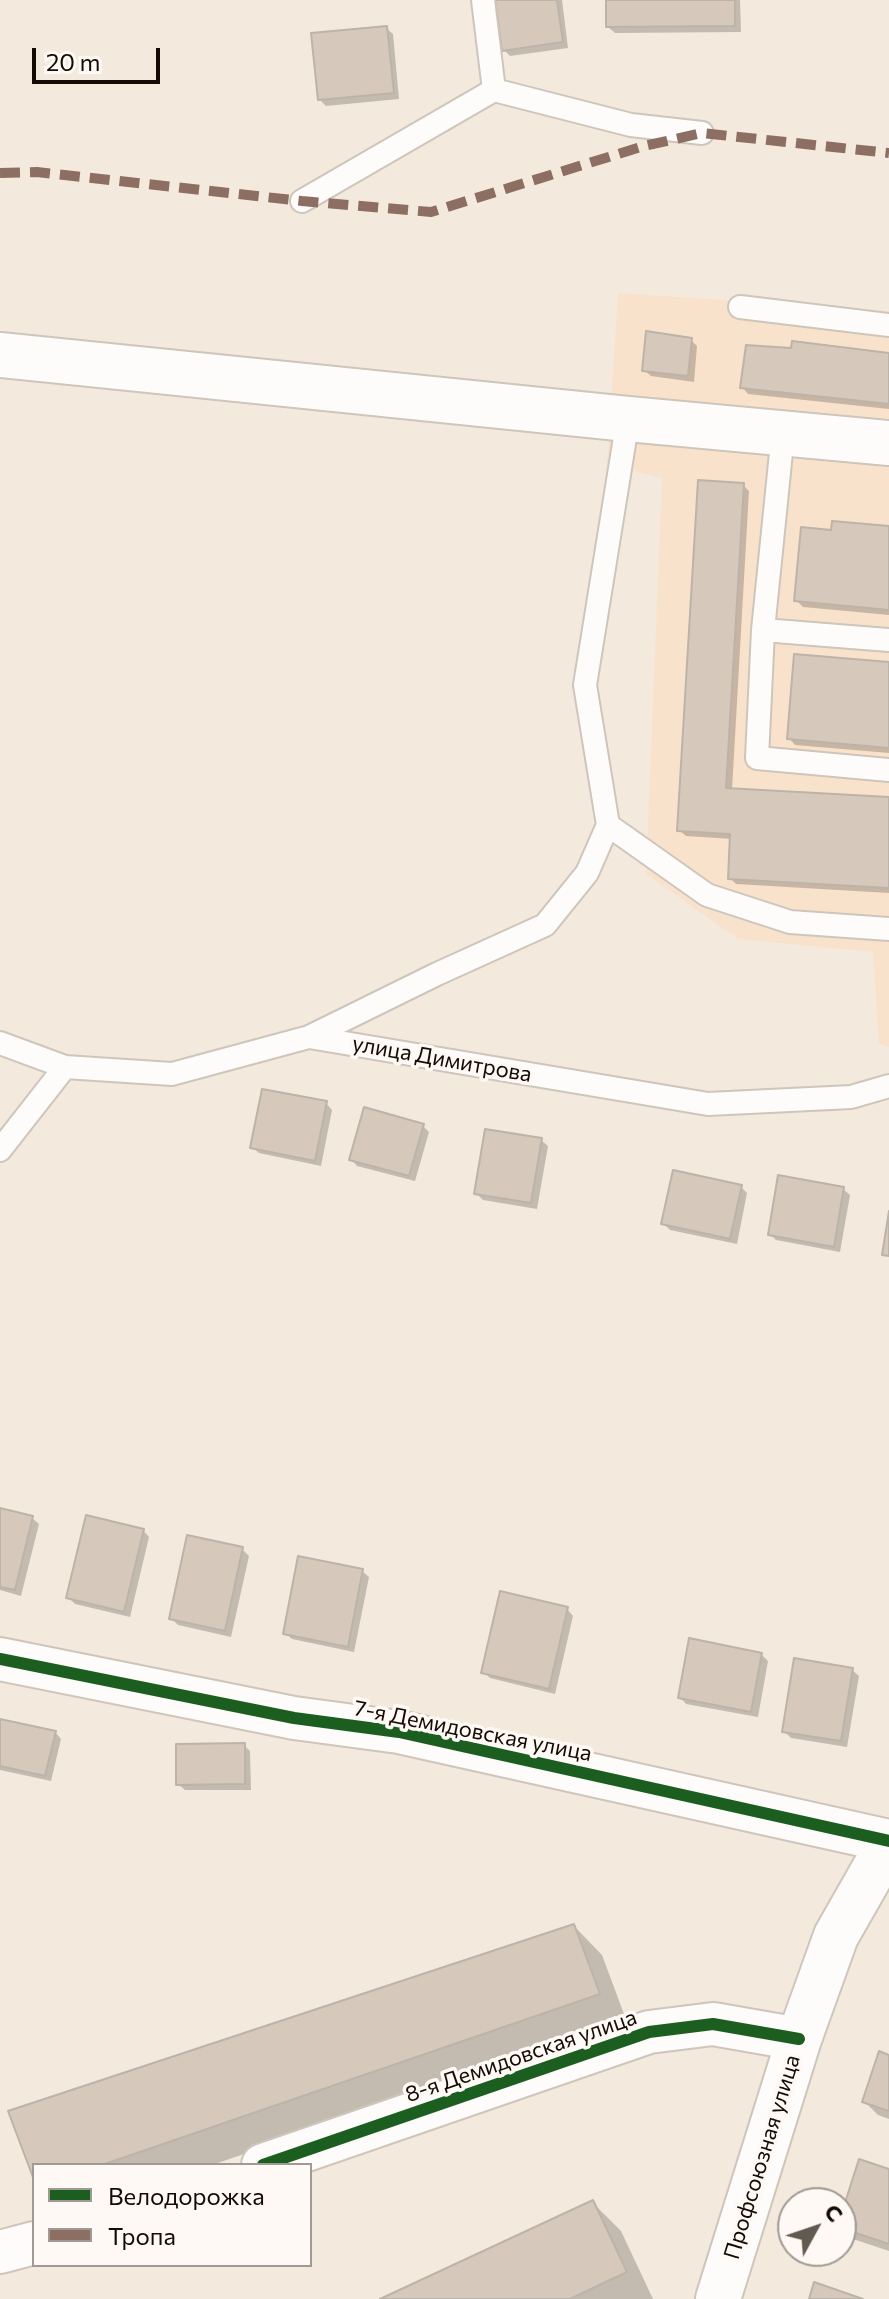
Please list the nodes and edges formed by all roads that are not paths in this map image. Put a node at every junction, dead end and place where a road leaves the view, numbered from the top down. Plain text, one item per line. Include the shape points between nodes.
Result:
1 (483, 0) edge
2 (494, 90) junction
3 (702, 133) dead end
4 (302, 201) dead end
5 (740, 307) dead end
6 (889, 325) edge
7 (0, 355) edge
8 (628, 419) junction
9 (783, 433) junction
10 (889, 443) edge
11 (763, 630) junction
12 (889, 640) edge
13 (889, 770) edge
14 (608, 825) junction
15 (889, 929) edge
16 (309, 1037) junction
17 (0, 1043) edge
18 (65, 1067) junction
19 (889, 1086) edge
20 (0, 1150) edge
21 (0, 1659) edge
22 (889, 1842) edge
23 (799, 2039) junction
24 (269, 2163) edge
25 (32, 2244) edge
26 (0, 2252) edge
27 (718, 2299) edge

1 - 2 lane
2 - 3 lane via 631,125
2 - 4 lane
5 - 6 lane
7 - 8 main road
8 - 9 main road
8 - 14 lane via 585,685
9 - 10 main road
9 - 11 lane
11 - 12 lane
11 - 13 lane via 757,758
14 - 15 lane via 707,895 790,922
14 - 16 lane via 587,873 545,925
16 - 18 lane, улица Димитрова via 172,1074
16 - 19 lane, улица Димитрова via 708,1104 851,1097
17 - 18 lane, улица Димитрова
18 - 20 lane
21 - 22 street, 7-я Демидовская улица via 294,1718 399,1732
22 - 23 main road, Профсоюзная улица via 836,1936
23 - 24 street, 8-я Демидовская улица via 713,2024 649,2032
23 - 27 main road, Профсоюзная улица
25 - 26 street

